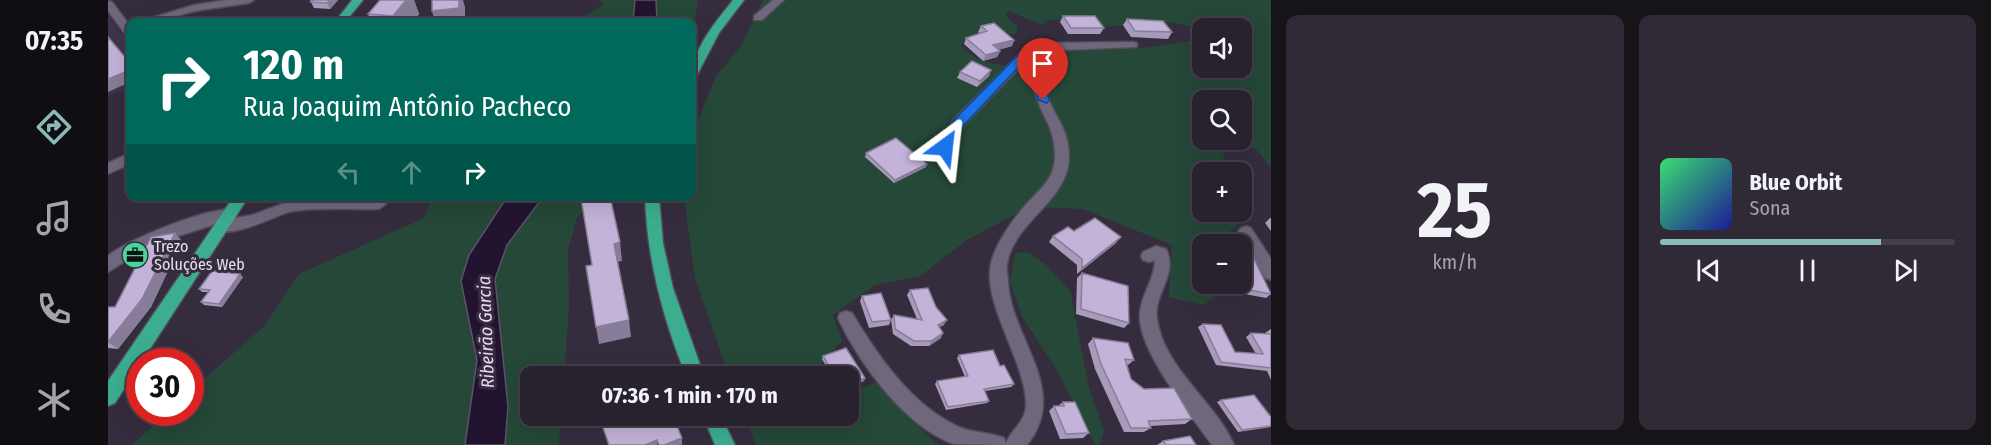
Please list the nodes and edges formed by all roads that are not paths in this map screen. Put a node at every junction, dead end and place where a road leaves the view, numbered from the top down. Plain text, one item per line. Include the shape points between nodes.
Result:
1 (249, 0) edge
2 (358, 0) edge
3 (738, 0) edge
4 (779, 0) edge
5 (108, 4) edge
6 (158, 18) edge
7 (343, 18) edge
8 (758, 18) dead end
9 (126, 25) edge
10 (1132, 45) dead end
11 (1030, 49) junction
12 (696, 66) edge
13 (945, 147) dead end
14 (126, 160) edge
15 (108, 169) edge
16 (239, 201) edge
17 (652, 201) edge
18 (379, 204) dead end
19 (226, 220) junction
20 (1246, 232) dead end
21 (1149, 256) dead end
22 (108, 266) edge
23 (1271, 273) edge
24 (846, 318) dead end
25 (691, 366) edge
26 (108, 397) edge
27 (716, 426) edge
28 (725, 445) edge
29 (997, 445) edge
30 (1015, 445) edge
31 (1224, 445) edge

1 - 6 street
2 - 7 main road
3 - 12 main road via 714,32
4 - 8 street
5 - 9 street
10 - 11 street
11 - 13 street via 959,122
11 - 30 street via 1043,100 1058,127 1062,157 1054,187 1012,233 999,263 1003,298 1030,374 1036,405 1029,428
14 - 15 street
16 - 19 main road
17 - 25 main road via 656,248 673,323
18 - 19 street via 290,206 254,220
19 - 22 street via 138,245 117,256
19 - 26 main road
20 - 23 street
21 - 31 street via 1160,253 1163,261 1148,317 1155,340 1177,382
24 - 29 street via 865,353 927,418 959,437
27 - 28 main road

